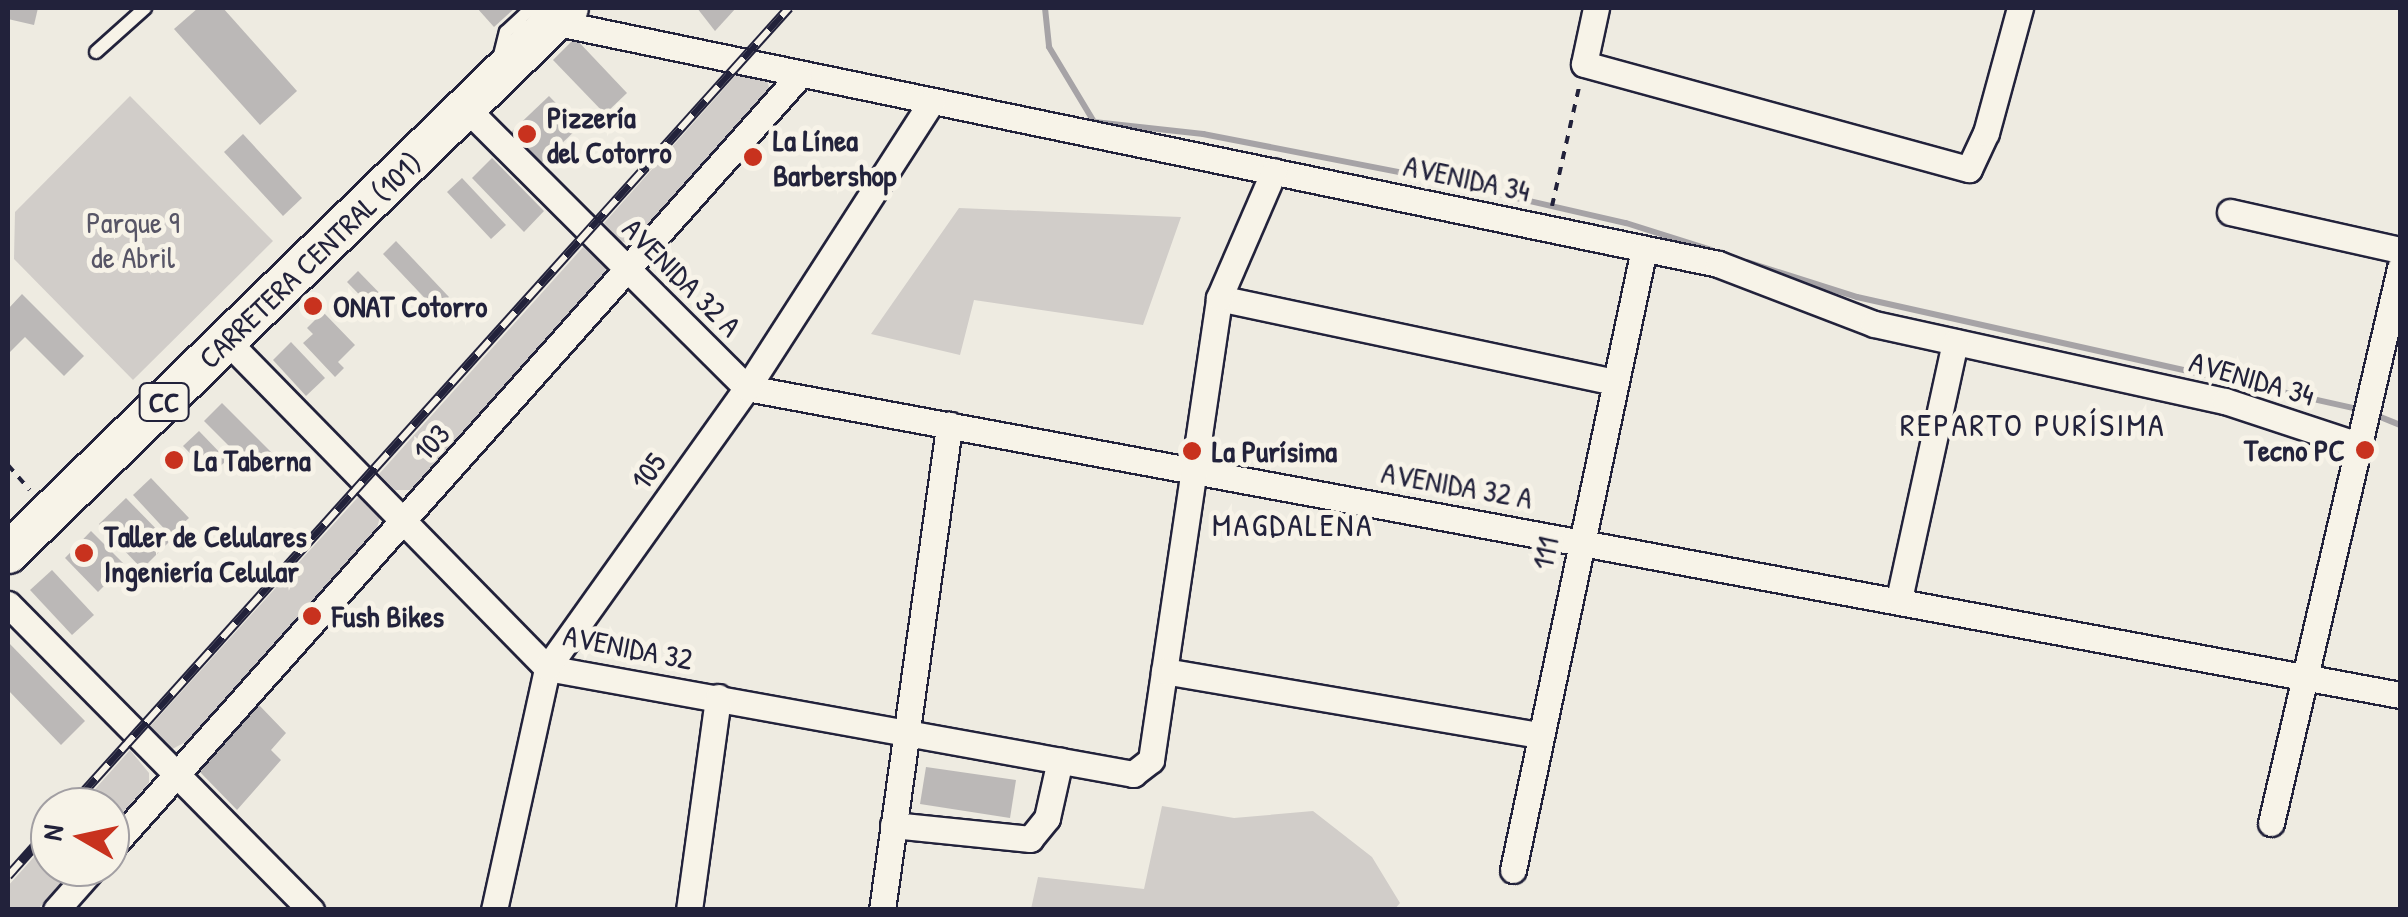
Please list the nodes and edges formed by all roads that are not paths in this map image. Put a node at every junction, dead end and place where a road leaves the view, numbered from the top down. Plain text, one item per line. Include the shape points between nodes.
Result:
1 (145, 8) edge
2 (1596, 8) edge
3 (2020, 8) edge
4 (551, 12) edge
5 (96, 52) dead end
6 (800, 76) junction
7 (932, 100) junction
8 (466, 108) junction
9 (1274, 171) junction
10 (2230, 212) dead end
11 (1644, 249) junction
12 (2400, 250) edge
13 (2400, 268) edge
14 (628, 270) junction
15 (1218, 298) junction
16 (227, 341) junction
17 (1956, 342) junction
18 (1614, 382) junction
19 (747, 388) junction
20 (2364, 423) junction
21 (949, 426) junction
22 (1193, 470) junction
23 (403, 522) junction
24 (1581, 541) junction
25 (8, 554) edge
26 (1899, 599) junction
27 (8, 604) edge
28 (547, 668) junction
29 (1164, 671) junction
30 (2308, 674) junction
31 (2400, 696) edge
32 (718, 698) junction
33 (906, 733) junction
34 (1540, 736) junction
35 (1060, 760) junction
36 (176, 774) junction
37 (2272, 824) dead end
38 (894, 825) junction
39 (130, 826) edge
40 (1514, 870) dead end
41 (76, 887) edge
42 (56, 910) edge
43 (311, 910) edge
44 (494, 910) edge
45 (688, 910) edge
46 (882, 910) edge

1 - 5 lane
2 - 3 street via 1584,64 1969,169 1986,133
4 - 6 street, AVENIDA 34
4 - 8 main road, CARRETERA CENTRAL (101) / CC
6 - 7 street, AVENIDA 34
6 - 14 street, 103
7 - 9 street, AVENIDA 34
7 - 19 street, 105
8 - 14 street, AVENIDA 32 A
8 - 16 main road, CARRETERA CENTRAL (101) / CC
9 - 11 street, AVENIDA 34
9 - 15 street
10 - 12 street
11 - 17 street, AVENIDA 34 via 1718,264 1874,324
11 - 18 street, 111
13 - 20 street
14 - 19 street, AVENIDA 32 A
14 - 23 street, 103
15 - 18 street
15 - 22 street
16 - 23 street, AVENIDA 32
16 - 25 main road, CARRETERA CENTRAL (101) / CC
17 - 20 street, AVENIDA 34 via 2225,401
17 - 26 street
18 - 24 street, 111
19 - 21 street, AVENIDA 32 A
19 - 28 street, 105
20 - 30 street
21 - 22 street, AVENIDA 32 A
21 - 33 street
22 - 24 street, AVENIDA 32 A
22 - 29 street
23 - 28 street, AVENIDA 32
23 - 36 street, 103
24 - 26 street, AVENIDA 32 A
24 - 34 street, 111
26 - 30 street, AVENIDA 32 A
27 - 36 street
28 - 32 street, AVENIDA 32
28 - 44 street, 105
29 - 34 street
29 - 35 street, AVENIDA 32 via 1145,771
30 - 31 street, AVENIDA 32 A
30 - 37 street
32 - 33 street, AVENIDA 32
32 - 45 street
33 - 35 street, AVENIDA 32
33 - 38 street
34 - 40 street, 111
35 - 38 street via 1048,818 1030,840
36 - 39 street, 103
36 - 43 street
38 - 46 street
41 - 42 street

